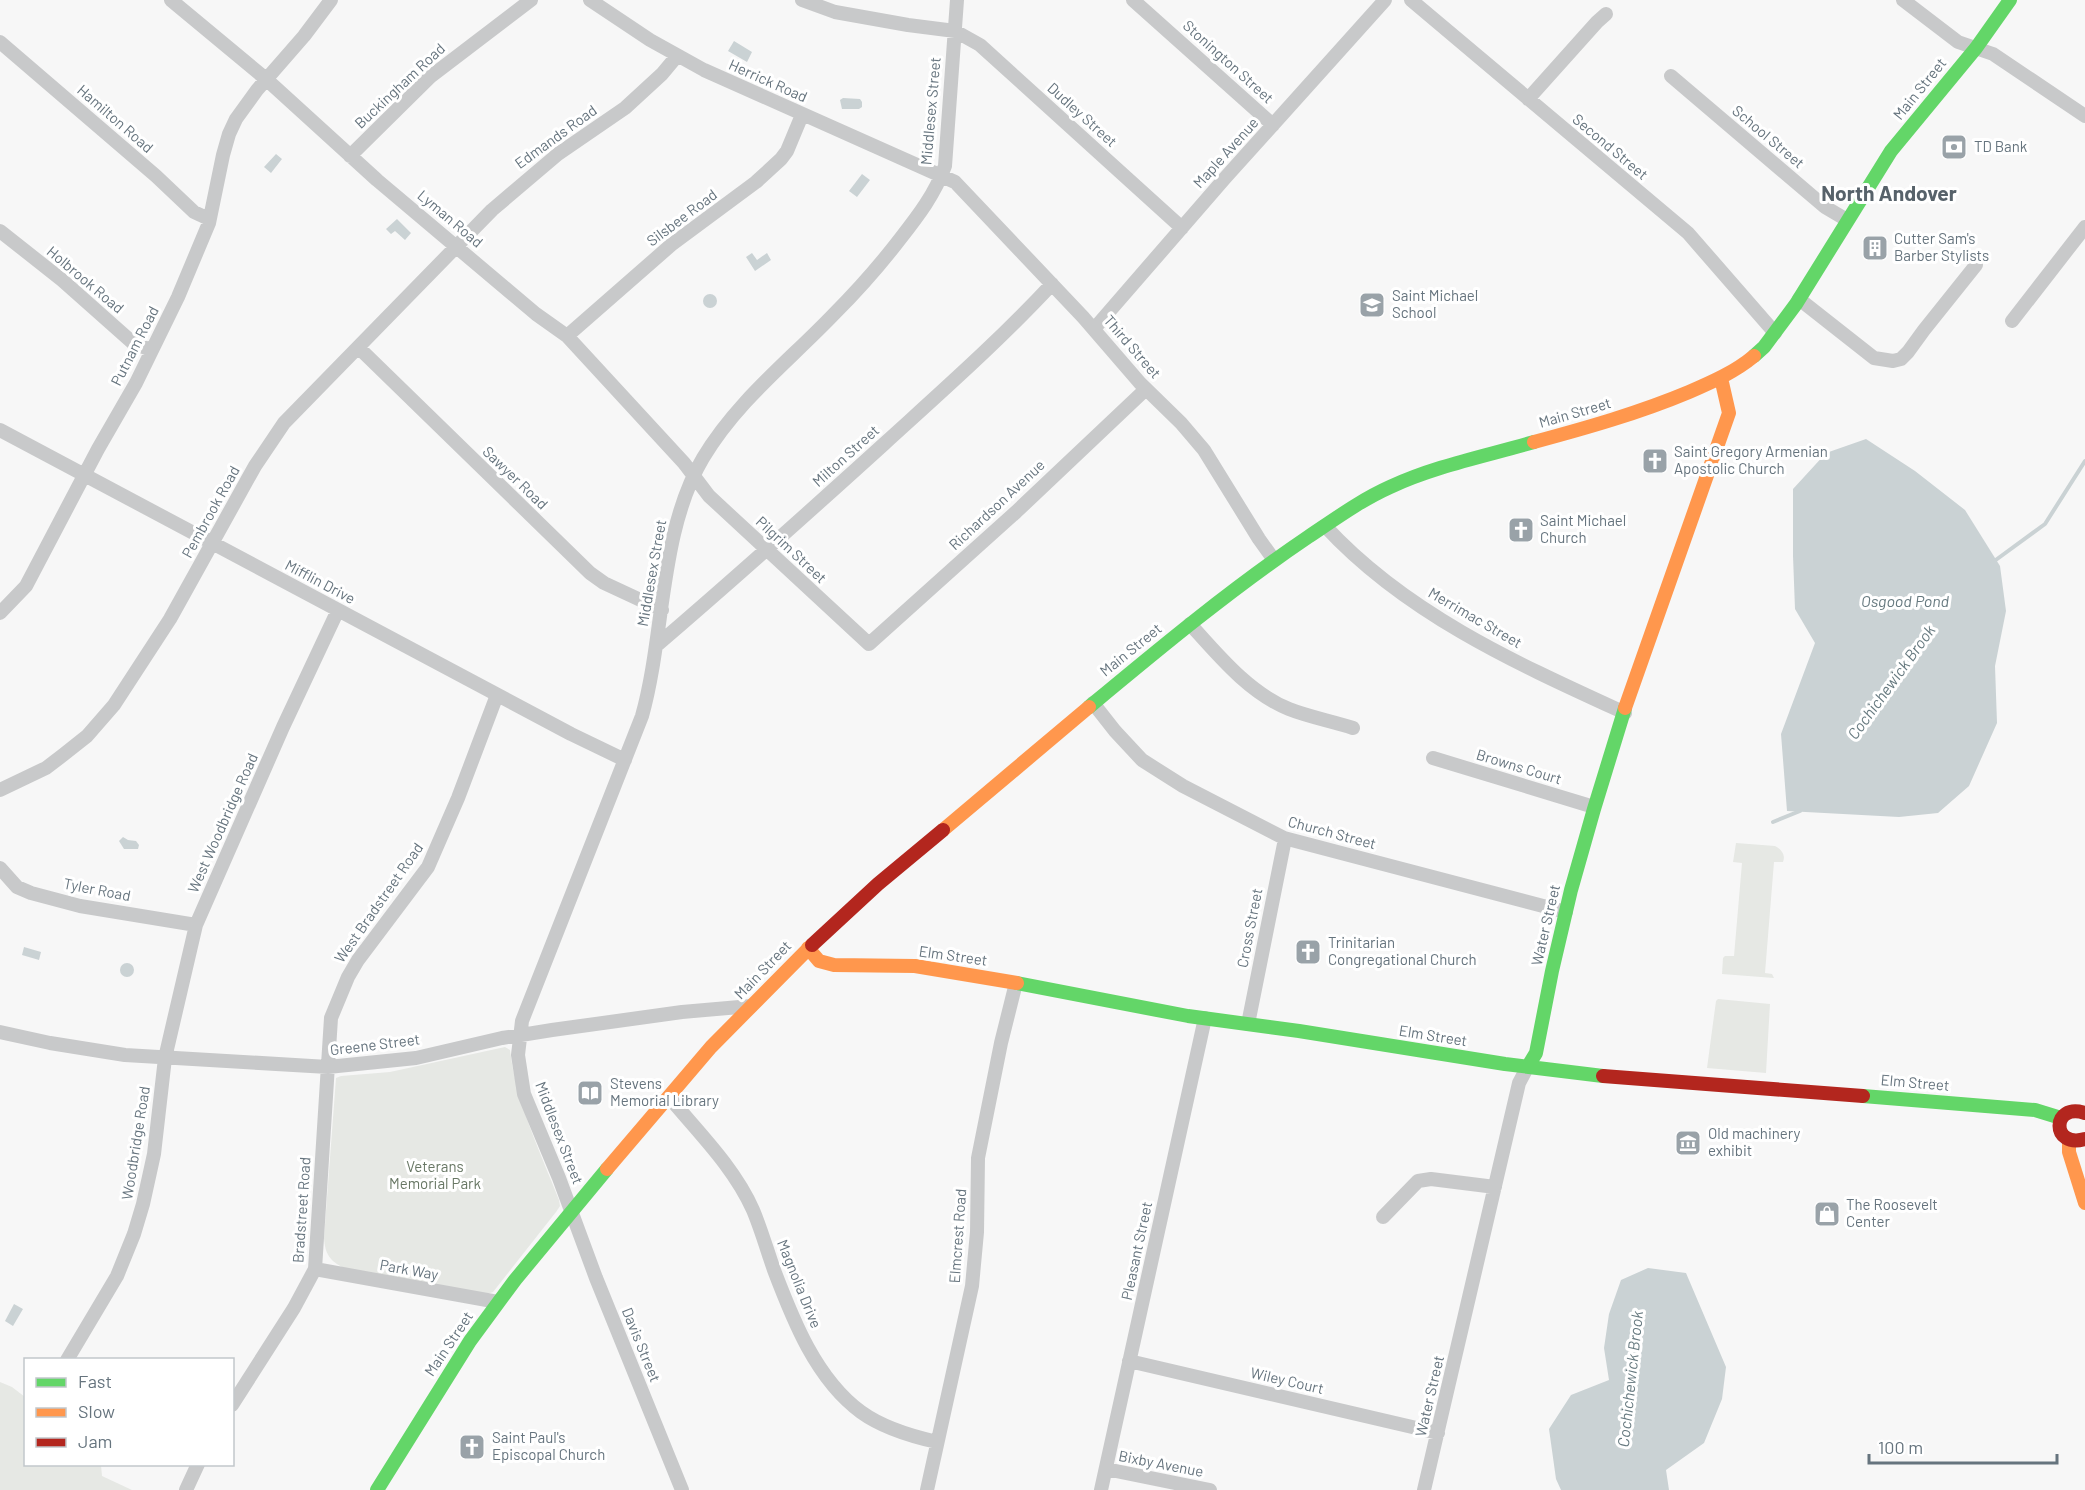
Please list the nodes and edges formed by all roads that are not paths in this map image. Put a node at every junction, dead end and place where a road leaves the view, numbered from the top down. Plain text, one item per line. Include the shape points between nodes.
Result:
1 (171, 0) edge
2 (331, 0) edge
3 (531, 0) edge
4 (590, 0) edge
5 (802, 0) edge
6 (957, 0) edge
7 (1133, 0) edge
8 (1385, 0) edge
9 (1411, 0) edge
10 (1903, 0) edge
11 (2010, 0) edge
12 (1606, 14) dead end
13 (955, 31) junction
14 (0, 42) edge
15 (1976, 48) junction
16 (677, 56) junction
17 (1671, 76) dead end
18 (266, 79) junction
19 (1528, 99) junction
20 (802, 115) junction
21 (2085, 116) edge
22 (1273, 125) junction
23 (350, 156) junction
24 (942, 176) junction
25 (209, 219) junction
26 (1847, 220) junction
27 (2085, 227) edge
28 (1182, 228) junction
29 (0, 231) edge
30 (456, 246) junction
31 (1976, 265) dead end
32 (1052, 284) junction
33 (1799, 299) junction
34 (2012, 321) dead end
35 (1094, 329) junction
36 (1775, 333) junction
37 (567, 336) junction
38 (359, 348) junction
39 (151, 350) junction
40 (1721, 378) junction
41 (1146, 389) junction
42 (0, 430) edge
43 (84, 475) junction
44 (694, 477) junction
45 (1325, 526) junction
46 (214, 544) junction
47 (768, 550) junction
48 (1274, 560) junction
49 (338, 610) junction
50 (663, 610) junction
51 (0, 613) edge
52 (1190, 624) junction
53 (869, 644) joint
54 (656, 646) junction
55 (497, 694) junction
56 (1093, 703) junction
57 (1625, 713) junction
58 (1353, 728) dead end
59 (1433, 758) dead end
60 (625, 760) junction
61 (0, 790) edge
62 (1594, 807) junction
63 (1285, 839) junction
64 (0, 868) edge
65 (1566, 912) junction
66 (196, 925) junction
67 (808, 948) junction
68 (1016, 982) junction
69 (752, 1006) junction
70 (1205, 1018) junction
71 (1248, 1024) junction
72 (0, 1032) edge
73 (519, 1035) junction
74 (165, 1059) junction
75 (1528, 1066) junction
76 (328, 1067) junction
77 (669, 1097) junction
78 (2085, 1113) edge
79 (2061, 1118) junction
80 (2085, 1139) edge
81 (2069, 1141) junction
82 (1495, 1187) junction
83 (2085, 1203) edge
84 (571, 1211) junction
85 (1383, 1217) dead end
86 (315, 1269) junction
87 (498, 1302) junction
88 (68, 1358) edge
89 (1129, 1361) junction
90 (234, 1402) edge
91 (1438, 1433) junction
92 (936, 1442) junction
93 (197, 1466) edge
94 (1106, 1469) junction
95 (186, 1490) edge
96 (377, 1490) edge
97 (682, 1490) edge
98 (927, 1490) edge
99 (1101, 1490) edge
100 (1210, 1490) edge
101 (1424, 1490) edge

1 - 18 street, Lyman Road
2 - 18 street, Putnam Road
3 - 23 street, Buckingham Road via 430,77
4 - 16 street, Herrick Road
5 - 13 street via 835,12
6 - 13 street, Middlesex Street
7 - 22 street, Stonington Street
8 - 22 street, Maple Avenue
9 - 19 street, Second Street
10 - 15 street via 1958,42
11 - 15 main road, Main Street
12 - 19 street
13 - 24 street, Middlesex Street
13 - 28 street, Dudley Street via 980,45
14 - 25 street, Hamilton Road via 194,212
15 - 21 street via 1993,54
15 - 26 main road, Main Street via 1892,151
16 - 20 street, Herrick Road
16 - 30 street, Edmands Road via 631,102 525,181
17 - 26 street, School Street via 1825,207
18 - 23 street, Lyman Road
18 - 25 street, Putnam Road via 229,134
19 - 36 street, Second Street via 1688,233
20 - 24 street, Herrick Road
20 - 37 street, Silsbee Road via 781,159 671,245
22 - 28 street, Maple Avenue
23 - 30 street, Lyman Road
24 - 32 street, Third Street via 967,193
24 - 44 street, Middlesex Street via 892,249 834,315 738,410
25 - 39 street, Putnam Road via 178,297
26 - 33 main road, Main Street
27 - 34 street
28 - 35 street, Maple Avenue
29 - 39 street, Holbrook Road via 133,343
30 - 37 street, Lyman Road
30 - 38 street, Pembrook Road
31 - 33 street via 1908,352 1893,361 1874,358
32 - 35 street, Third Street
32 - 47 street, Milton Street via 923,410
33 - 36 main road, Main Street
35 - 41 street, Third Street
36 - 40 main road, Main Street via 1752,358
37 - 44 street, Lyman Road
38 - 46 street, Pembrook Road via 284,423 255,466
38 - 50 street, Sawyer Road via 590,573
39 - 43 street, Putnam Road
40 - 45 main road, Main Street via 1606,422 1405,480 1362,501
40 - 57 main road, Water Street via 1729,413
41 - 48 street, Third Street via 1206,453
41 - 53 street, Richardson Avenue
42 - 43 street, Mifflin Drive
43 - 46 street, Mifflin Drive
43 - 51 street, Putnam Road via 26,586
44 - 47 street, Pilgrim Street
44 - 50 street, Middlesex Street via 677,525
45 - 48 main road, Main Street
45 - 57 street, Merrimac Street via 1356,556 1427,611 1517,662
46 - 49 street, Mifflin Drive
46 - 61 street, Pembrook Road via 150,653 114,705 87,736 46,768
47 - 53 street, Pilgrim Street
47 - 54 street, Milton Street
48 - 52 main road, Main Street
49 - 55 street, Mifflin Drive
49 - 66 street, West Woodbridge Road
50 - 54 street, Middlesex Street
52 - 56 main road, Main Street
52 - 58 street via 1233,670 1274,702
54 - 60 street, Middlesex Street via 650,689
55 - 60 street, Mifflin Drive
55 - 76 street, West Bradstreet Road via 428,867 348,977 331,1018
56 - 63 street, Church Street via 1150,766
56 - 67 main road, Main Street
57 - 62 main road, Water Street
59 - 62 street, Browns Court
60 - 73 street, Middlesex Street
62 - 65 main road, Water Street
63 - 65 street, Church Street
63 - 71 street, Cross Street
64 - 66 street, Tyler Road via 18,887 31,893 80,906
65 - 75 main road, Water Street via 1536,1053
66 - 74 street, West Woodbridge Road
67 - 68 main road, Elm Street via 819,961 834,965 915,966
67 - 69 main road, Main Street
68 - 70 main road, Elm Street
68 - 92 street, Elmcrest Road via 978,1158 972,1286
69 - 73 street, Greene Street
69 - 77 main road, Main Street
70 - 71 main road, Elm Street
70 - 89 street, Pleasant Street
71 - 75 main road, Elm Street
72 - 74 street, Greene Street
73 - 76 street, Greene Street via 416,1058
73 - 84 street, Middlesex Street via 524,1094
74 - 76 street, Greene Street
74 - 88 street, Woodbridge Road via 154,1154 134,1234 117,1275
75 - 79 main road, Elm Street via 1582,1074 2035,1110
75 - 82 street, Water Street via 1519,1083
76 - 86 street, Bradstreet Road
77 - 84 main road, Main Street
77 - 92 street, Magnolia Drive via 742,1190 803,1339 831,1383 874,1420
78 - 79 main road via 2069,1110
79 - 81 main road via 2061,1134
80 - 81 main road
81 - 83 main road via 2068,1152
82 - 85 street via 1431,1179 1418,1181
82 - 91 street, Water Street
84 - 87 main road, Main Street
84 - 97 street, Davis Street
86 - 87 street, Park Way
86 - 90 street, Bradstreet Road
87 - 96 main road, Main Street via 446,1377
89 - 91 street, Wiley Court
89 - 94 street, Pleasant Street
91 - 101 street, Water Street
92 - 98 street, Elmcrest Road
93 - 95 street
94 - 99 street, Pleasant Street
94 - 100 street, Bixby Avenue

